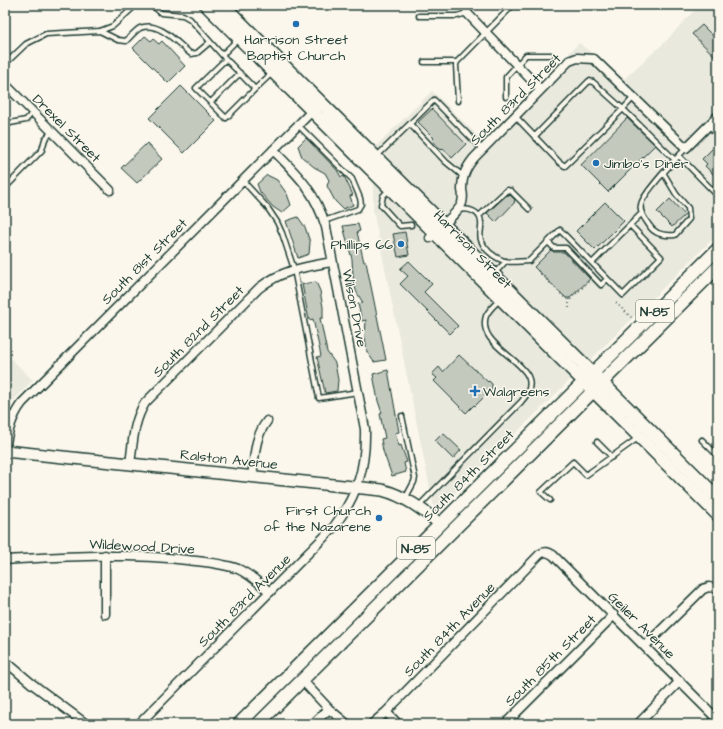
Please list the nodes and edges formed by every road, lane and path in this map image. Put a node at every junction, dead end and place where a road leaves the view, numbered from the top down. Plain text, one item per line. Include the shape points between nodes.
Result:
1 (136, 5) edge
2 (152, 5) edge
3 (206, 5) edge
4 (223, 5) edge
5 (513, 5) edge
6 (546, 6) dead end
7 (467, 9) edge
8 (419, 16) dead end
9 (100, 31) junction
10 (486, 33) junction
11 (239, 38) junction
12 (210, 42) junction
13 (222, 55) junction
14 (551, 55) dead end
15 (226, 59) junction
16 (424, 62) dead end
17 (457, 62) junction
18 (5, 64) edge
19 (517, 66) junction
20 (273, 72) junction
21 (240, 73) junction
22 (5, 84) edge
23 (255, 89) junction
24 (540, 89) junction
25 (506, 97) dead end
26 (634, 97) junction
27 (458, 101) dead end
28 (211, 102) junction
29 (317, 107) junction
30 (623, 109) junction
31 (33, 112) junction
32 (515, 116) junction
33 (718, 116) edge
34 (410, 124) junction
35 (298, 125) junction
36 (5, 126) edge
37 (708, 126) junction
38 (53, 132) junction
39 (535, 136) junction
40 (718, 136) edge
41 (686, 148) junction
42 (482, 149) junction
43 (273, 150) junction
44 (679, 156) junction
45 (376, 157) junction
46 (675, 160) junction
47 (664, 174) junction
48 (463, 176) junction
49 (242, 180) junction
50 (5, 188) edge
51 (390, 189) junction
52 (110, 190) dead end
53 (718, 196) edge
54 (529, 209) dead end
55 (459, 210) junction
56 (642, 213) junction
57 (479, 216) junction
58 (324, 221) junction
59 (411, 225) dead end
60 (630, 225) junction
61 (436, 231) junction
62 (548, 242) junction
63 (718, 248) edge
64 (506, 261) junction
65 (332, 262) junction
66 (592, 263) junction
67 (718, 267) edge
68 (294, 269) junction
69 (538, 271) dead end
70 (494, 274) junction
71 (607, 279) junction
72 (594, 286) dead end
73 (501, 298) junction
74 (569, 299) junction
75 (616, 303) dead end
76 (569, 308) dead end
77 (632, 318) dead end
78 (588, 377) junction
79 (598, 386) junction
80 (358, 392) junction
81 (5, 412) edge
82 (14, 416) junction
83 (402, 416) dead end
84 (267, 421) dead end
85 (640, 436) junction
86 (702, 440) dead end
87 (597, 442) dead end
88 (5, 451) edge
89 (612, 456) junction
90 (718, 456) edge
91 (130, 464) junction
92 (252, 477) junction
93 (356, 487) junction
94 (718, 498) edge
95 (405, 499) junction
96 (550, 500) dead end
97 (419, 507) junction
98 (718, 515) edge
99 (440, 524) junction
100 (545, 552) joint
101 (105, 555) junction
102 (5, 560) edge
103 (394, 588) junction
104 (718, 589) edge
105 (270, 592) junction
106 (105, 614) dead end
107 (614, 615) junction
108 (645, 646) junction
109 (5, 661) edge
110 (302, 680) junction
111 (680, 681) junction
112 (329, 708) junction
113 (386, 712) junction
114 (718, 720) edge
115 (341, 722) edge
116 (86, 724) edge
117 (139, 724) edge
118 (240, 724) edge
119 (258, 724) edge
120 (313, 724) edge
121 (372, 724) edge
122 (398, 724) edge
123 (505, 724) edge
124 (638, 724) edge

1 - 9 lane via 113,26
2 - 12 lane via 161,13 183,15 190,19
3 - 11 main road, Harrison Street
4 - 29 main road, Harrison Street
5 - 6 lane
5 - 10 lane
7 - 8 lane via 457,16
7 - 10 street
9 - 12 lane via 126,41 139,29 147,26 174,38 191,54 197,53
9 - 18 lane via 46,34 26,44
10 - 17 lane
10 - 19 street
11 - 13 lane
11 - 20 main road, Harrison Street
12 - 13 lane
13 - 15 lane
14 - 19 lane via 526,55
15 - 21 lane
15 - 28 lane via 196,88
16 - 17 lane
17 - 27 lane
19 - 24 street
19 - 25 lane via 506,77
20 - 23 lane
20 - 29 main road, Harrison Street
21 - 23 lane
21 - 28 lane
22 - 31 street, Drexel Street
23 - 28 lane via 226,118
24 - 26 street, South 83rd Street via 569,61 584,58 594,59
24 - 32 street, South 83rd Street
26 - 30 lane
26 - 41 street, South 83rd Street
29 - 35 street, South 81st Street
29 - 45 main road, Harrison Street
29 - 51 main road, Harrison Street
30 - 39 lane via 590,81
30 - 39 lane via 564,166
30 - 46 lane
31 - 36 lane via 26,120
31 - 38 street, Drexel Street
32 - 39 lane
32 - 42 street, South 83rd Street
33 - 37 street
34 - 42 lane via 434,100
34 - 45 lane
34 - 48 lane
35 - 43 street, South 81st Street
35 - 58 lane via 352,179 360,198 361,204 358,209
37 - 40 lane
37 - 41 street
38 - 50 lane via 45,139 42,150
38 - 52 street, Drexel Street
41 - 44 lane
42 - 48 street, South 83rd Street
43 - 49 street, South 81st Street
43 - 58 street, Wilson Drive via 305,183 318,204
44 - 46 lane
44 - 53 lane
45 - 61 main road, Harrison Street
46 - 47 lane
47 - 56 lane via 648,191 640,205
47 - 56 lane via 688,208 689,219 675,235 664,237 651,228
48 - 55 street via 463,200
49 - 68 lane via 277,222
49 - 82 street, South 81st Street via 22,403
51 - 59 lane via 383,196 381,205 400,226
51 - 61 main road, Harrison Street
54 - 57 lane via 507,190
55 - 57 lane via 472,210
55 - 61 street
56 - 60 lane
57 - 64 lane via 484,246 491,254
58 - 65 street, Wilson Drive
60 - 66 lane
60 - 71 lane via 661,257 623,295
61 - 70 main road, Harrison Street
61 - 73 main road, Harrison Street
62 - 64 lane via 529,261
62 - 66 lane via 560,230
62 - 71 lane via 554,248 566,248 601,285
63 - 78 main road, South 84th Street / N-85
64 - 70 lane
65 - 68 street, South 82nd Street
65 - 80 street, Wilson Drive
66 - 71 lane
67 - 79 main road, South 84th Street / N-85
68 - 80 lane via 319,398
68 - 91 street, South 82nd Street via 280,274 259,288 148,400 135,426
69 - 74 path via 566,299
70 - 78 main road, Harrison Street
72 - 74 path via 589,281
73 - 78 main road, Harrison Street
73 - 97 lane via 486,315 486,330 489,338 523,368 529,381 528,390 521,402
74 - 76 path
75 - 77 path
78 - 79 main road, Harrison Street
78 - 99 main road, South 84th Street / N-85
79 - 85 main road, Harrison Street
79 - 94 main road, Harrison Street
79 - 103 main road, South 84th Street / N-85
80 - 93 street, Wilson Drive via 365,429 365,444 363,465
81 - 82 lane
82 - 88 street, South 81st Street via 9,427
83 - 95 lane via 415,478
84 - 92 street via 257,438
85 - 89 lane
85 - 98 main road, Harrison Street
86 - 90 lane
87 - 89 lane
88 - 91 street, Ralston Avenue
89 - 96 lane via 586,475 573,462 541,492
91 - 92 street, Ralston Avenue
92 - 93 street, Ralston Avenue
93 - 95 street, Ralston Avenue via 387,492
93 - 105 street, South 83rd Avenue via 333,528
95 - 97 street, Ralston Avenue
97 - 99 street, Ralston Avenue
99 - 103 main road via 438,537 402,574
99 - 118 main road, South 84th Street / N-85
100 - 107 street, Geiler Avenue via 553,555
100 - 113 street, South 84th Avenue via 534,560
101 - 102 street, Wildewood Drive
101 - 105 street, Wildewood Drive via 137,555 228,566 248,575
101 - 106 street
103 - 110 main road, South 84th Street / N-85
104 - 108 street via 703,589
105 - 117 street, South 83rd Avenue
107 - 108 street, Geiler Avenue
107 - 123 street, South 85th Street
108 - 111 street, Geiler Avenue
109 - 116 street
110 - 112 street
110 - 119 main road, South 84th Street / N-85
111 - 114 street, Geiler Avenue
111 - 124 street
112 - 115 street
112 - 120 street
113 - 121 street, South 84th Avenue
113 - 122 street

